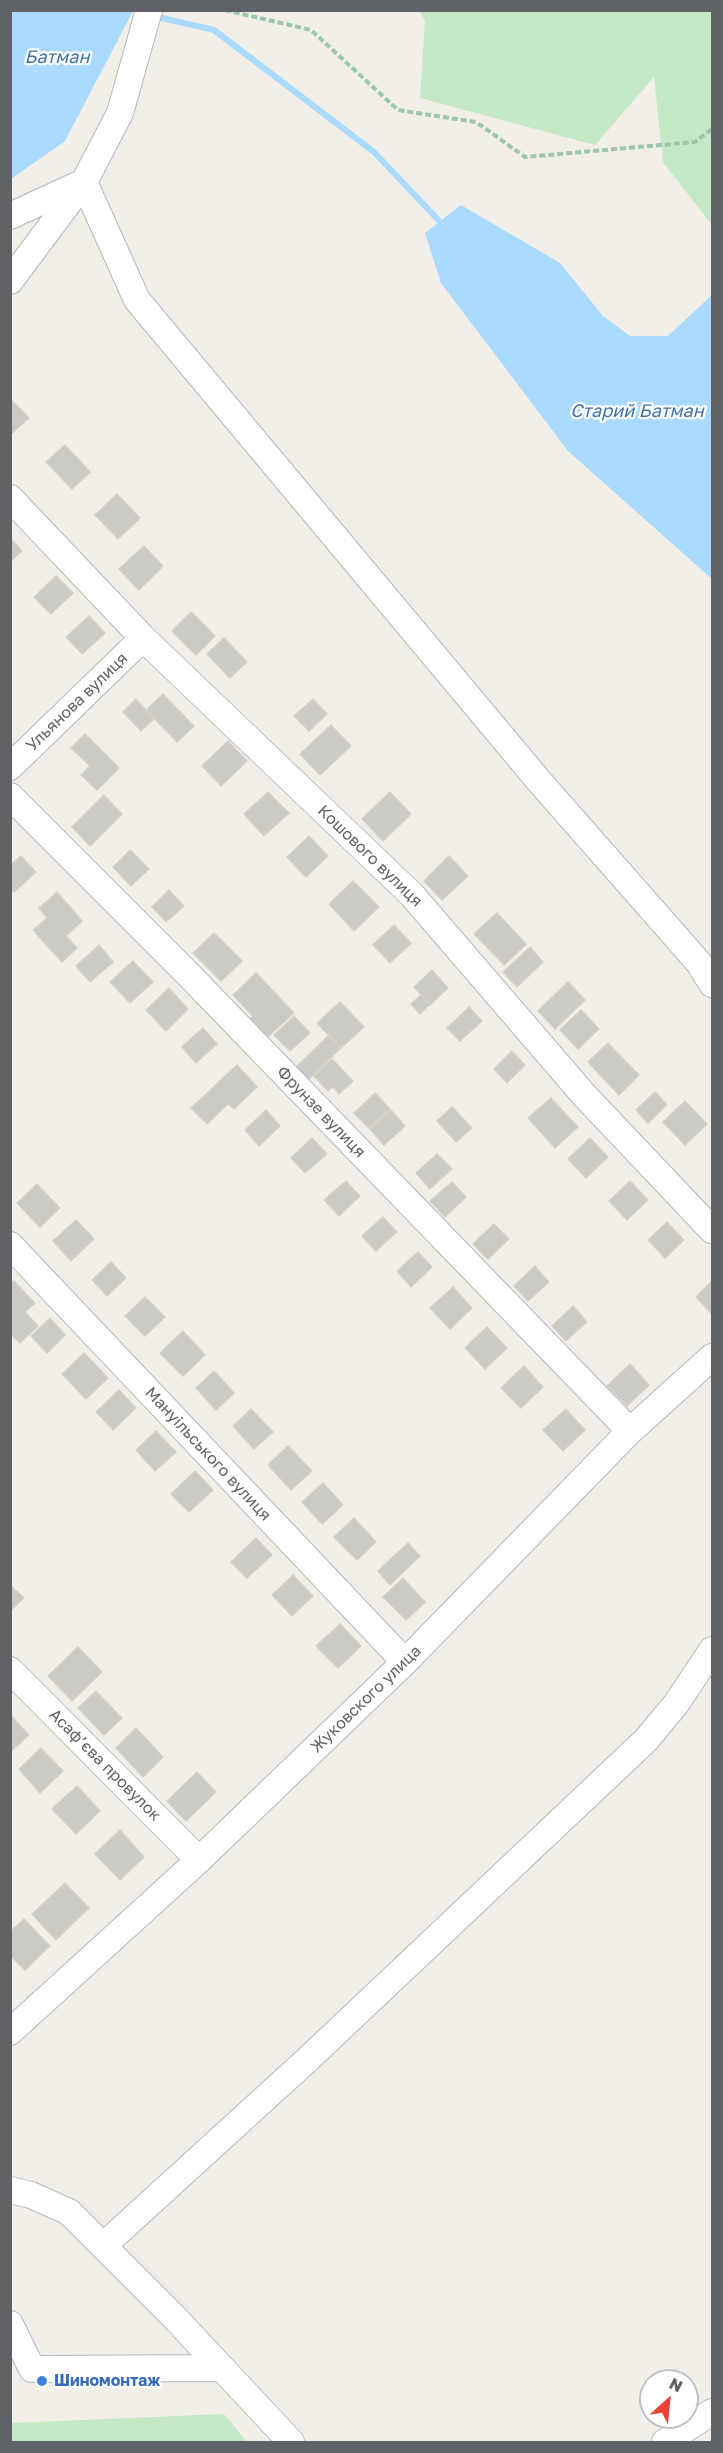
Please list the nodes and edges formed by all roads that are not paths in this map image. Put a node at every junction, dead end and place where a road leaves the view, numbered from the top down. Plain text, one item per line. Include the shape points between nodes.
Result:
1 (149, 10) edge
2 (84, 182) junction
3 (10, 216) edge
4 (10, 281) edge
5 (10, 498) edge
6 (143, 638) junction
7 (10, 767) edge
8 (10, 796) edge
9 (712, 984) edge
10 (712, 1230) edge
11 (10, 1245) edge
12 (712, 1357) edge
13 (630, 1431) junction
14 (712, 1650) edge
15 (405, 1662) junction
16 (10, 1670) edge
17 (199, 1860) junction
18 (10, 2032) edge
19 (10, 2190) edge
20 (103, 2246) junction
21 (10, 2324) edge
22 (220, 2368) junction
23 (712, 2412) edge
24 (291, 2442) edge
25 (665, 2442) edge

1 - 2 street via 120,113
2 - 3 street
2 - 4 street
2 - 9 street via 137,300 531,772 699,963
5 - 6 street, Кошового вулиця
6 - 7 street, Ульянова вулиця
6 - 10 street, Кошового вулиця via 411,895 584,1095
8 - 13 street, Фрунзе вулиця
11 - 15 street, Мануільського вулиця
12 - 13 street, Жуковского улица
13 - 15 street, Жуковского улица
14 - 20 street via 646,1740
15 - 17 street, Жуковского улица
16 - 17 street, Асаф’єва провулок
17 - 18 street, Жуковского улица
19 - 20 street via 69,2212
20 - 22 street
21 - 22 street via 32,2369
22 - 24 street
23 - 25 street

